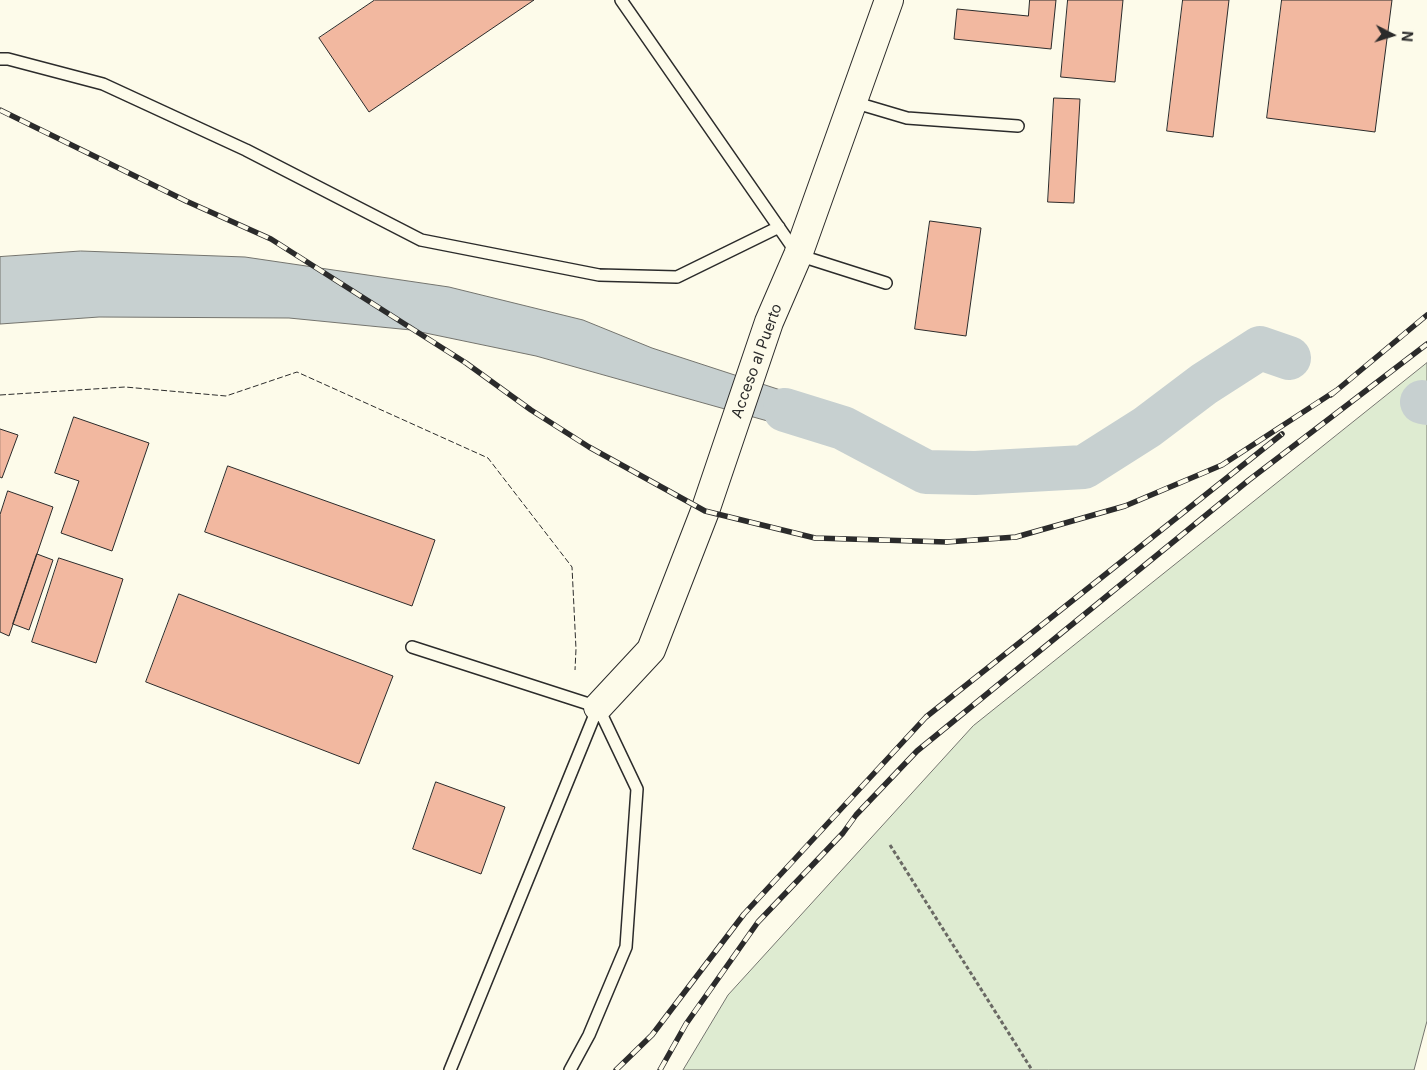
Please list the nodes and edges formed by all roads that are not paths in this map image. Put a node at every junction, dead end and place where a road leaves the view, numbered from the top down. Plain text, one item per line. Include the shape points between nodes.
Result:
1 (621, 0) edge
2 (889, 0) edge
3 (0, 59) edge
4 (853, 102) junction
5 (1018, 126) dead end
6 (779, 227) junction
7 (798, 254) junction
8 (886, 283) dead end
9 (412, 647) dead end
10 (598, 707) junction
11 (450, 1070) edge
12 (570, 1070) edge

1 - 6 lane
2 - 4 main road, Acceso al Puerto
3 - 6 lane via 103,84 246,150 421,240 598,275 677,277
4 - 5 lane via 906,118
4 - 7 main road, Acceso al Puerto
6 - 7 lane
7 - 8 lane
7 - 10 main road, Acceso al Puerto via 769,322 705,511 651,650
9 - 10 lane
10 - 11 lane
10 - 12 lane via 637,790 626,946 589,1035

